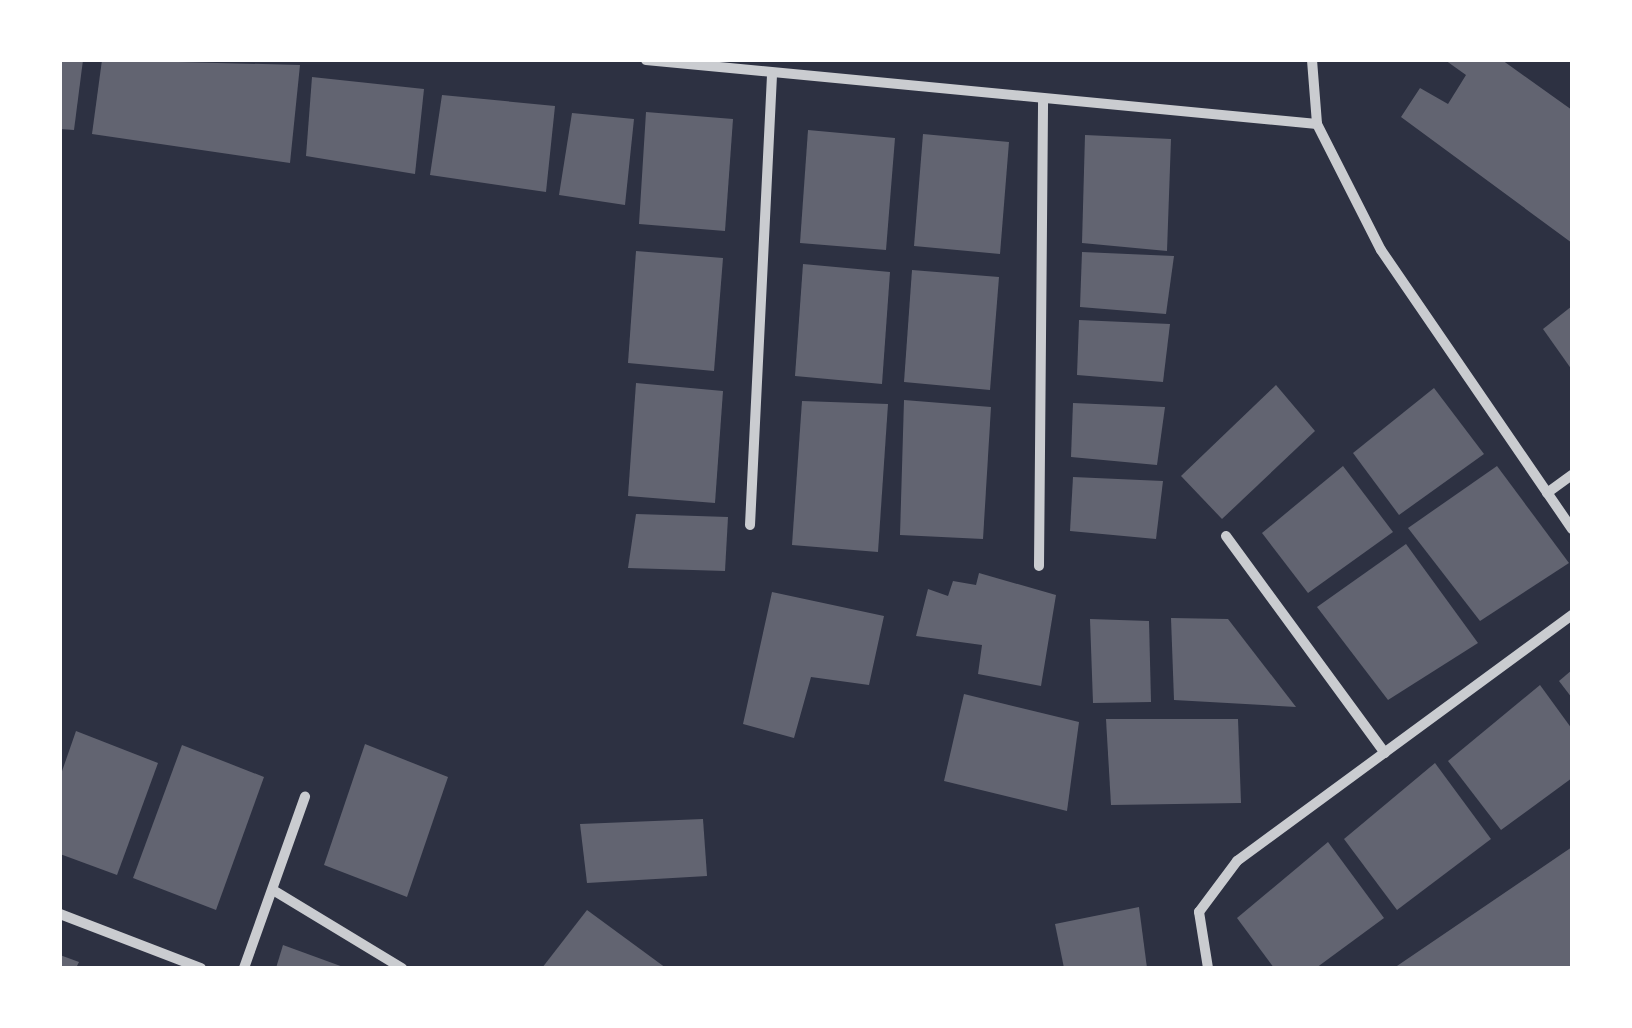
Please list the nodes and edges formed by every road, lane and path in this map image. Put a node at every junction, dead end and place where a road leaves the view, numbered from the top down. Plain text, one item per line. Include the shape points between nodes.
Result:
1 (646, 60) edge
2 (1312, 60) edge
3 (772, 76) junction
4 (1043, 102) junction
5 (1317, 124) junction
6 (1572, 475) edge
7 (1547, 493) junction
8 (750, 525) dead end
9 (1572, 529) edge
10 (1226, 536) dead end
11 (1039, 566) dead end
12 (1572, 616) edge
13 (1385, 752) junction
14 (305, 797) dead end
15 (274, 890) junction
16 (60, 914) edge
17 (201, 968) edge
18 (244, 968) edge
19 (402, 968) edge
20 (1208, 968) edge

1 - 3 street
2 - 5 street
3 - 4 street
3 - 8 street
4 - 5 street
4 - 11 street
5 - 7 street via 1381,250
6 - 7 street
7 - 9 street
10 - 13 street
12 - 13 street
13 - 20 street via 1218,881 1199,912
14 - 15 street
15 - 18 street
15 - 19 street
16 - 17 street

